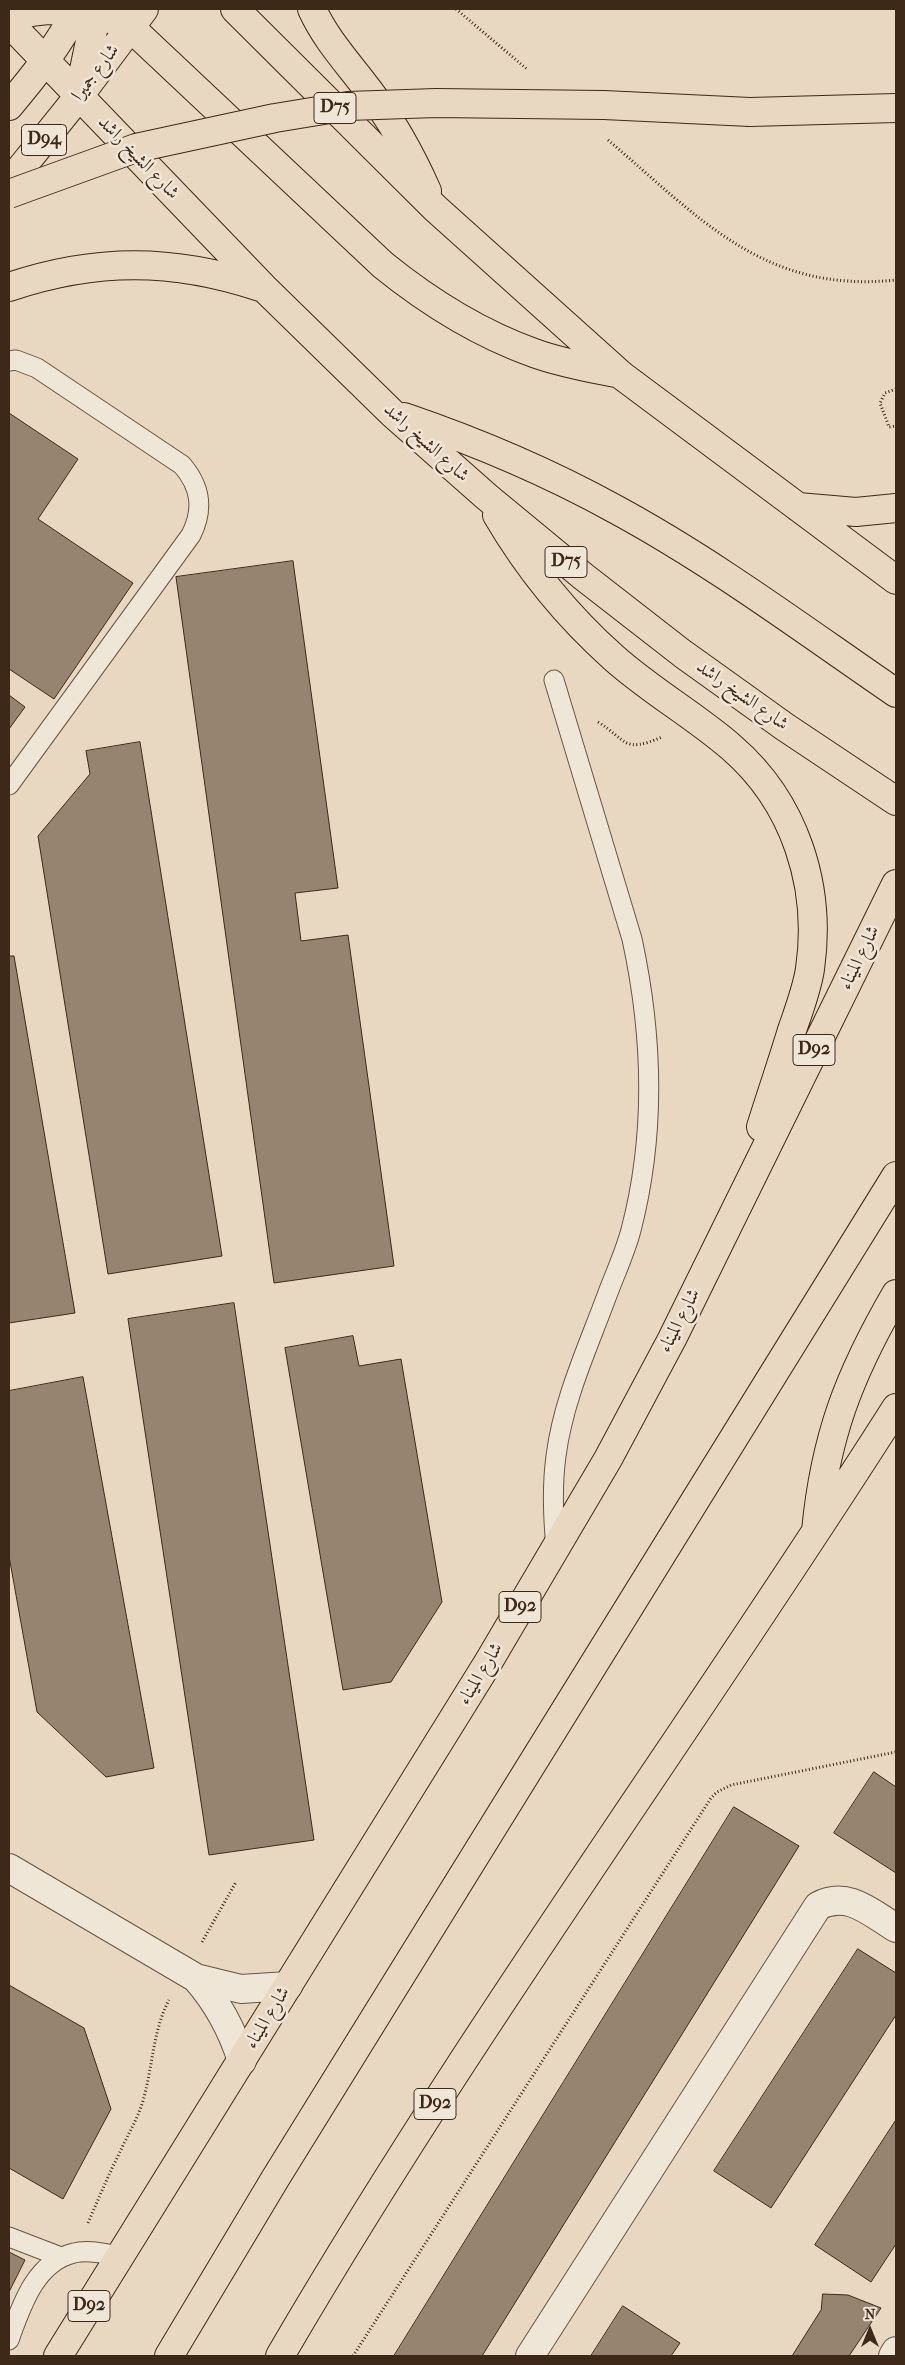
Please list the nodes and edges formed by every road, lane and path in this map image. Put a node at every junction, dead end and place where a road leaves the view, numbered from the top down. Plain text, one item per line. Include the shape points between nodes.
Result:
1 (12, 9) edge
2 (234, 9) edge
3 (312, 9) edge
4 (456, 9) edge
5 (88, 10) edge
6 (9, 13) edge
7 (9, 17) edge
8 (137, 18) edge
9 (9, 24) edge
10 (45, 63) junction
11 (530, 72) dead end
12 (79, 96) junction
13 (9, 106) edge
14 (896, 108) edge
15 (604, 136) dead end
16 (9, 183) edge
17 (9, 194) edge
18 (435, 208) junction
19 (896, 280) edge
20 (9, 287) edge
21 (264, 288) junction
22 (9, 361) edge
23 (621, 374) junction
24 (896, 389) edge
25 (393, 414) junction
26 (896, 426) edge
27 (487, 497) junction
28 (797, 506) junction
29 (896, 508) edge
30 (896, 580) edge
31 (554, 680) dead end
32 (896, 693) edge
33 (566, 718) junction
34 (664, 736) dead end
35 (9, 785) edge
36 (896, 800) edge
37 (896, 884) edge
38 (896, 1176) edge
39 (732, 1217) junction
40 (896, 1294) edge
41 (896, 1408) edge
42 (815, 1535) junction
43 (556, 1546) junction
44 (896, 1752) edge
45 (9, 1868) edge
46 (236, 1882) dead end
47 (896, 1928) edge
48 (190, 1974) junction
49 (288, 1986) junction
50 (242, 2060) junction
51 (9, 2238) edge
52 (68, 2255) junction
53 (120, 2256) junction
54 (9, 2340) edge
55 (896, 2351) edge
56 (58, 2356) edge
57 (169, 2356) edge
58 (280, 2356) edge
59 (353, 2356) edge
60 (530, 2356) edge
61 (893, 2356) edge

1 - 6 main road
2 - 18 main road, D75
3 - 18 main road via 330,42 406,147
4 - 11 path
5 - 7 main road via 52,9
5 - 8 main road
5 - 10 main road
5 - 12 main road via 86,59
8 - 12 main road, شارع جميرا / D94
8 - 23 main road via 383,265 417,293 454,317 503,341 536,354
9 - 10 main road, شارع الشيخ راشد / D75
10 - 12 main road, شارع الشيخ راشد / D75
10 - 13 main road
12 - 16 main road, شارع جميرا / D94
12 - 21 main road, شارع الشيخ راشد / D75
14 - 17 main road, bridge via 750,112 604,105 348,106 136,148
15 - 19 path via 715,232 765,262 820,279 849,282
18 - 23 main road, D75
20 - 21 main road via 70,270 135,264 200,270
21 - 25 main road, شارع الشيخ راشد / D75
22 - 35 lane via 16,360 37,368 182,465 199,491 200,506 198,522 191,535
23 - 28 main road, D75
24 - 26 path via 885,394 880,403 889,427
25 - 27 main road, شارع الشيخ راشد / D75
25 - 32 main road via 506,456 616,509 719,572
27 - 36 main road, شارع الشيخ راشد / D75 via 683,654 785,727
27 - 39 main road via 507,533 556,598 619,662 731,747 770,790 797,841 812,902 810,970
28 - 29 main road via 856,512
28 - 30 main road, D75
31 - 33 lane
33 - 34 path via 598,722 622,742 631,745 649,743
33 - 43 lane via 632,939 647,1022 650,1090 646,1149 630,1232 570,1395 562,1426 554,1476
37 - 39 main road, شارع الميناء / D92
38 - 57 main road via 275,2179
39 - 43 main road, شارع الميناء / D92 via 608,1459
40 - 42 main road via 871,1337 838,1413 821,1485
41 - 42 main road, D92
42 - 58 main road, D92 via 603,1848 412,2139
43 - 49 main road, شارع الميناء / D92 via 486,1666
44 - 59 path via 731,1785 716,1792
45 - 48 street
46 - 48 path
47 - 60 street via 851,1901 840,1899 818,1906
48 - 49 street via 241,1988
48 - 50 street via 212,1996 225,2017
48 - 52 path via 162,2014 148,2082 136,2120
49 - 50 main road, شارع الميناء / D92
50 - 53 main road, شارع الميناء / D92
51 - 52 lane
52 - 53 lane via 102,2253
52 - 54 lane via 48,2266 38,2277
53 - 56 main road, شارع الميناء / D92
55 - 61 street

